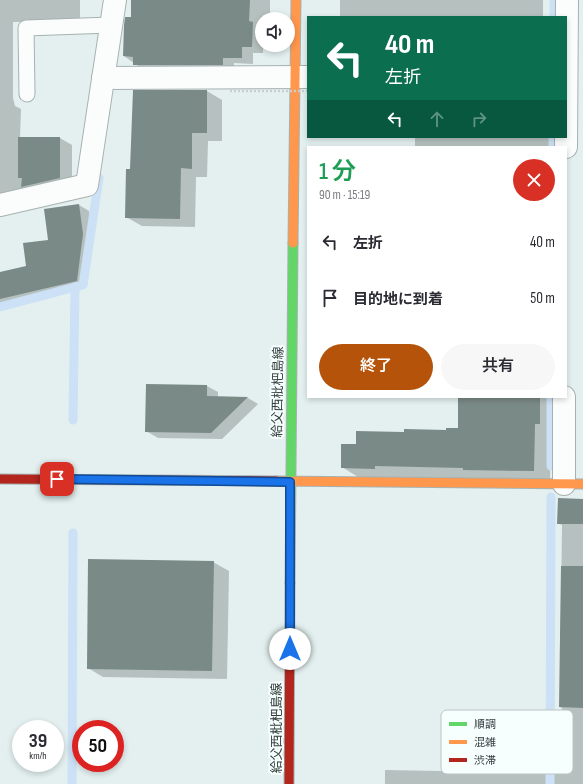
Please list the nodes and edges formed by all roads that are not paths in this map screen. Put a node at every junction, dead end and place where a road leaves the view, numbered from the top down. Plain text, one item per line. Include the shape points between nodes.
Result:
1 (115, 0) edge
2 (296, 0) edge
3 (567, 0) edge
4 (567, 16) edge
5 (111, 25) junction
6 (103, 78) junction
7 (567, 78) edge
8 (583, 78) edge
9 (304, 82) edge
10 (27, 94) dead end
11 (0, 205) edge
12 (564, 398) edge
13 (0, 479) edge
14 (290, 482) junction
15 (573, 484) edge
16 (289, 784) edge

1 - 5 street
2 - 9 main road, 給父西枇杷島線
3 - 4 street
5 - 6 street
5 - 10 lane via 26,28
6 - 9 street
6 - 11 street via 87,185
7 - 8 street
9 - 14 main road, 給父西枇杷島線
12 - 15 street
13 - 14 main road
14 - 15 main road
14 - 16 main road, 給父西枇杷島線

